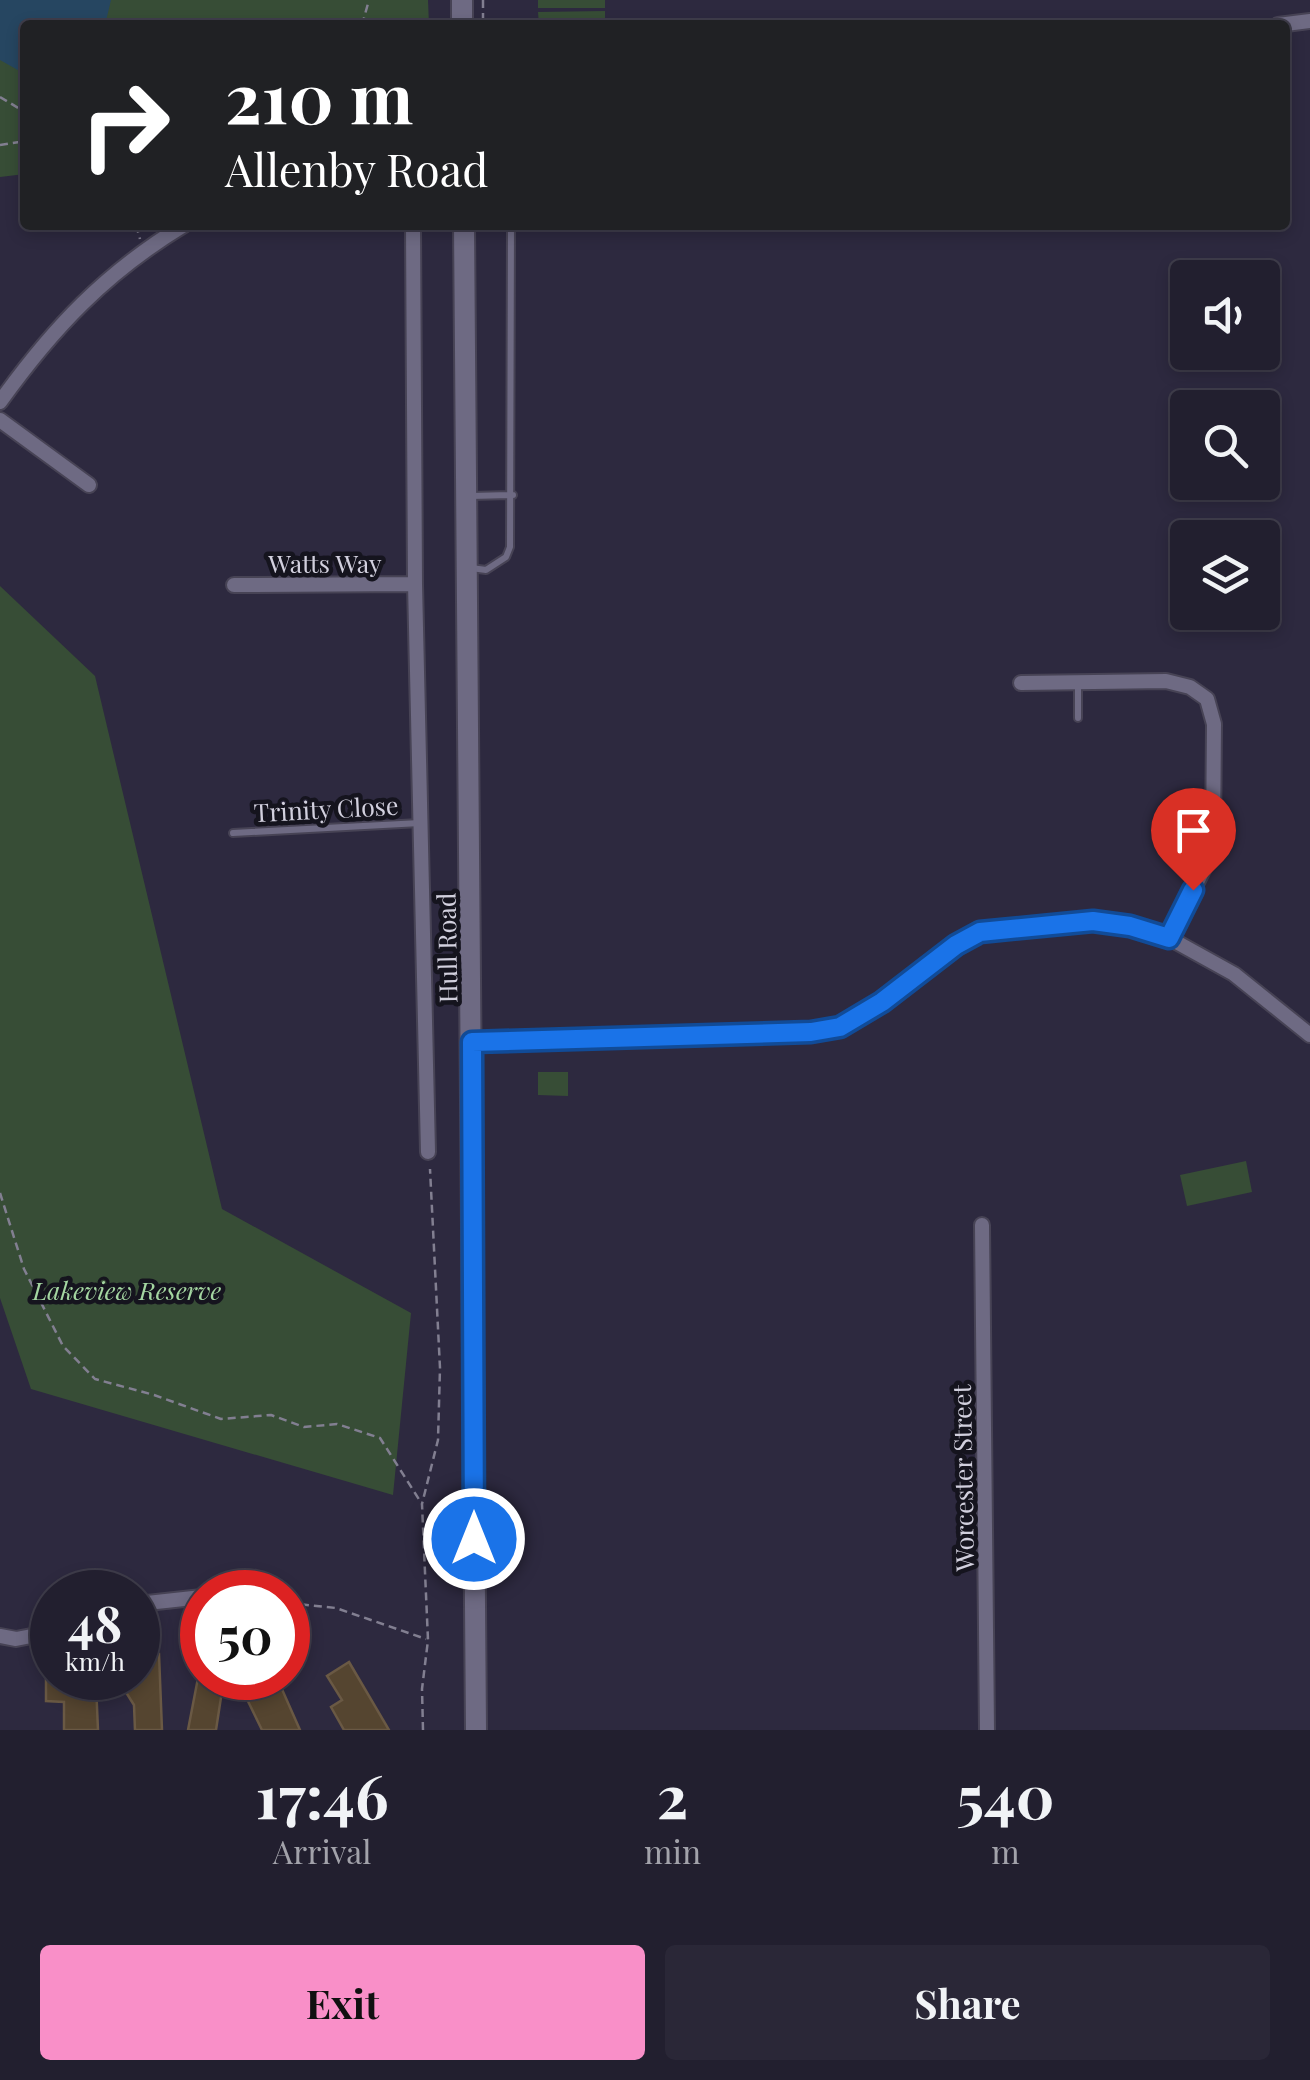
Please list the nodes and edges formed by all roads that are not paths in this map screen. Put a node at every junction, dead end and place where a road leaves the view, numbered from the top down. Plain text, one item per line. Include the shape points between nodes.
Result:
1 (176, 230) edge
2 (413, 230) edge
3 (464, 230) edge
4 (511, 230) edge
5 (0, 402) edge
6 (0, 420) edge
7 (90, 485) dead end
8 (513, 495) junction
9 (465, 496) junction
10 (465, 567) junction
11 (415, 584) junction
12 (234, 585) dead end
13 (1021, 682) dead end
14 (1078, 682) junction
15 (1078, 718) dead end
16 (422, 824) junction
17 (233, 833) dead end
18 (1169, 938) junction
19 (1310, 1036) edge
20 (472, 1042) junction
21 (428, 1152) road end
22 (982, 1226) dead end
23 (0, 1636) edge
24 (30, 1636) edge
25 (476, 1730) edge
26 (987, 1730) edge

1 - 5 street via 99,285
2 - 11 street, Hull Road
3 - 9 main road, Hull Road
4 - 8 lane
6 - 7 street
8 - 9 lane
8 - 10 lane via 506,557 486,570
9 - 10 main road, Hull Road
10 - 20 main road, Hull Road
11 - 12 street, Watts Way
11 - 16 street, Hull Road
13 - 14 street
14 - 15 lane
14 - 18 street via 1166,682 1207,699 1214,724 1213,841
16 - 17 lane, Trinity Close
16 - 21 street, Hull Road
18 - 19 street via 1234,974
18 - 20 street via 1093,921 980,932 854,1019 811,1032
20 - 25 main road, Hull Road
22 - 26 street, Worcester Street
23 - 24 street

